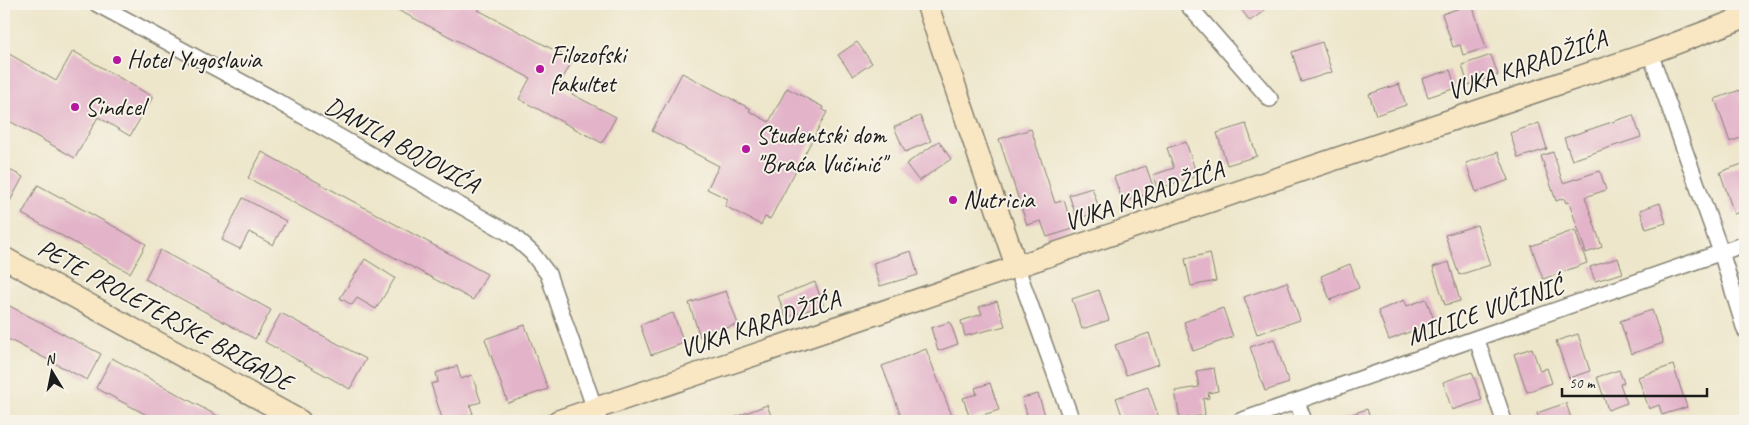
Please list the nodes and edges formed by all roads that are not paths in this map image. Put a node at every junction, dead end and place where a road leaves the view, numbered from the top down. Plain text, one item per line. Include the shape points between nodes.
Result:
1 (97, 4) edge
2 (927, 4) edge
3 (1187, 4) edge
4 (116, 8) edge
5 (1745, 17) edge
6 (1650, 52) junction
7 (1270, 99) dead end
8 (1745, 244) edge
9 (1721, 252) junction
10 (4, 258) edge
11 (1017, 268) junction
12 (1745, 330) edge
13 (1477, 340) junction
14 (1297, 402) junction
15 (596, 415) edge
16 (300, 421) edge
17 (558, 421) edge
18 (1072, 421) edge
19 (1240, 421) edge
20 (1304, 421) edge
21 (1504, 421) edge

1 - 4 street, DANILA BOJOVIĆA
2 - 11 street
3 - 7 street
4 - 15 street, DANILA BOJOVIĆA via 512,235 548,274
5 - 6 street, VUKA KARADŽIĆA
6 - 9 street
6 - 11 street, VUKA KARADŽIĆA
8 - 9 street, MILICE VUČINIĆ
9 - 12 street
9 - 13 street, MILICE VUČINIĆ
10 - 16 street, PETE PROLETERSKE BRIGADE
11 - 15 street, VUKA KARADŽIĆA
11 - 18 street
13 - 14 street, MILICE VUČINIĆ
13 - 21 street
14 - 19 street, MILICE VUČINIĆ
14 - 20 street
15 - 17 street, VUKA KARADŽIĆA

